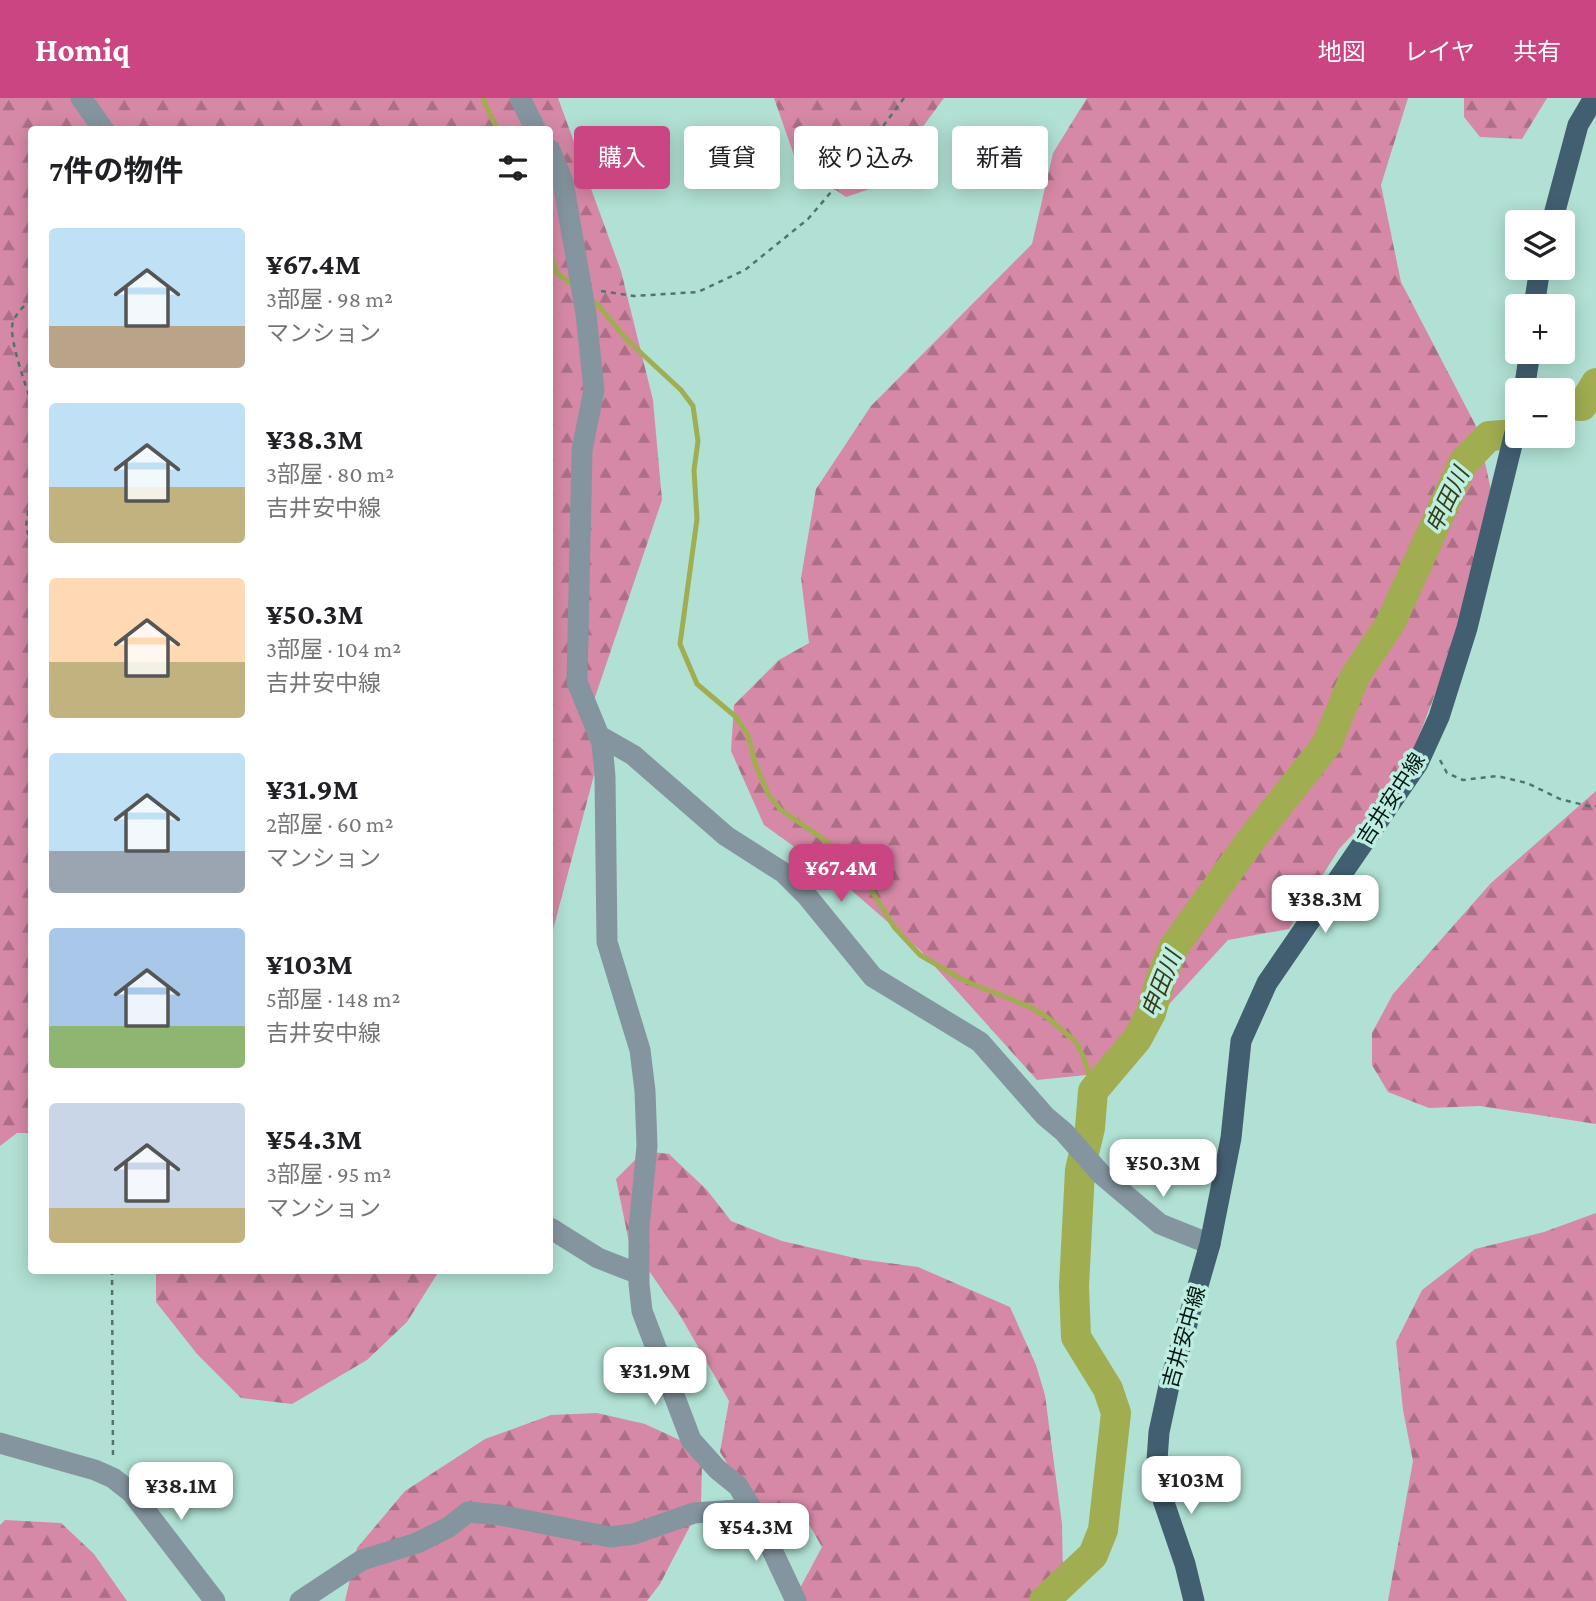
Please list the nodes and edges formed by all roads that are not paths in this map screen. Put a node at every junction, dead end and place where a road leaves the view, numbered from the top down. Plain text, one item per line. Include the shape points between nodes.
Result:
1 (81, 98) edge
2 (520, 98) edge
3 (1594, 98) edge
4 (101, 126) edge
5 (534, 126) edge
6 (553, 157) edge
7 (1555, 210) edge
8 (1512, 448) edge
9 (598, 735) junction
10 (553, 1230) edge
11 (1210, 1244) junction
12 (639, 1274) junction
13 (0, 1443) edge
14 (751, 1509) junction
15 (215, 1601) edge
16 (300, 1601) edge
17 (796, 1601) edge
18 (1194, 1601) edge

1 - 4 street
2 - 5 street
3 - 7 main road via 1578,125
6 - 9 street via 563,182 594,390 582,450 577,682
8 - 11 main road, 吉井安中線 via 1467,628 1439,717 1418,763 1267,983 1241,1041 1231,1138
9 - 11 street via 633,755 726,836 784,873 873,977 980,1042 1102,1175 1160,1224
9 - 12 street via 605,777 607,942 640,1049 645,1091 647,1146
10 - 12 street via 598,1258
11 - 18 main road, 吉井安中線 via 1169,1386 1157,1460 1159,1488
12 - 14 street via 642,1311 691,1440 738,1486
13 - 15 street via 113,1478 132,1493
14 - 16 street via 694,1513 634,1534 610,1537 468,1512 417,1543 362,1560
14 - 17 street

